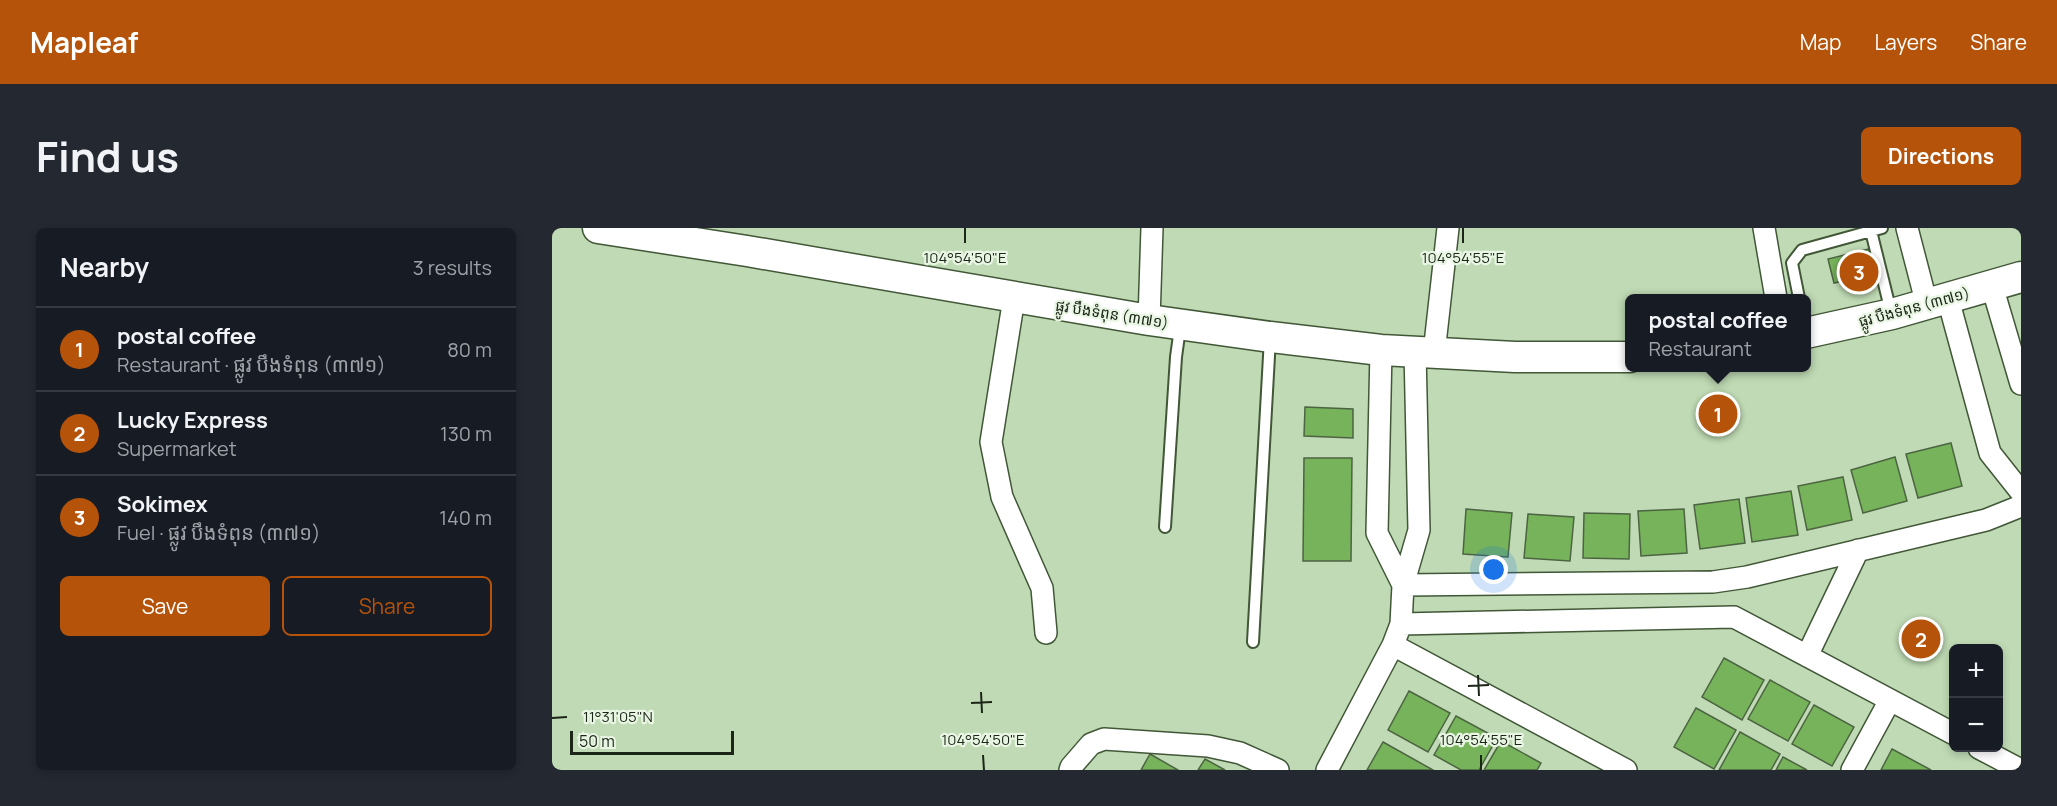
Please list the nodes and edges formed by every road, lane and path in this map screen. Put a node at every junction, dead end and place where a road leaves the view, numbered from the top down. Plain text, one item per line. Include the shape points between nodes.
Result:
1 (598, 228) edge
2 (1152, 228) edge
3 (1448, 228) edge
4 (1764, 228) edge
5 (1882, 228) edge
6 (1906, 228) edge
7 (1871, 231) junction
8 (748, 240) edge
9 (2021, 276) edge
10 (1992, 286) junction
11 (1775, 294) edge
12 (1798, 294) edge
13 (1014, 298) junction
14 (1937, 302) junction
15 (1892, 314) junction
16 (1149, 320) junction
17 (1180, 324) junction
18 (1811, 332) edge
19 (1270, 337) junction
20 (1381, 350) junction
21 (1425, 352) junction
22 (1625, 357) edge
23 (2021, 384) edge
24 (2021, 492) edge
25 (2021, 506) edge
26 (1165, 527) dead end
27 (1858, 550) junction
28 (1403, 585) junction
29 (1401, 624) junction
30 (1046, 633) dead end
31 (1254, 642) dead end
32 (1393, 645) junction
33 (1807, 656) junction
34 (1890, 700) junction
35 (1949, 732) edge
36 (1988, 752) edge
37 (1070, 770) edge
38 (1278, 770) edge
39 (1327, 770) edge
40 (1626, 770) edge
41 (1852, 770) edge
42 (2021, 770) edge

1 - 8 main road, ផ្លូវ បឹងទំពុន (៣៧១)
2 - 16 street
3 - 21 street
4 - 11 street
5 - 7 lane
6 - 14 street
7 - 12 lane via 1802,250 1792,263
7 - 15 lane
8 - 13 main road, ផ្លូវ បឹងទំពុន (៣៧១)
9 - 10 main road, ផ្លូវ បឹងទំពុន (៣៧១)
10 - 14 main road, ផ្លូវ បឹងទំពុន (៣៧១)
10 - 23 street
13 - 16 main road, ផ្លូវ បឹងទំពុន (៣៧១)
13 - 30 street via 991,442 1002,497 1042,588
14 - 15 main road, ផ្លូវ បឹងទំពុន (៣៧១)
14 - 24 street via 1990,453
15 - 18 main road, ផ្លូវ បឹងទំពុន (៣៧១)
16 - 17 main road, ផ្លូវ បឹងទំពុន (៣៧១)
17 - 19 main road, ផ្លូវ បឹងទំពុន (៣៧១)
17 - 26 lane
19 - 20 main road, ផ្លូវ បឹងទំពុន (៣៧១)
19 - 31 lane
20 - 21 main road, ផ្លូវ បឹងទំពុន (៣៧១)
20 - 28 street via 1377,533
21 - 22 main road, ផ្លូវ បឹងទំពុន (៣៧១)
21 - 28 street via 1419,530
25 - 27 street via 1986,520
27 - 28 street via 1713,582
27 - 33 street
28 - 29 street
29 - 32 street
29 - 33 street via 1734,617
32 - 39 street
32 - 40 street
33 - 34 street
34 - 35 street
34 - 41 street
36 - 42 street
37 - 38 street via 1091,744 1104,739 1208,746 1240,753

